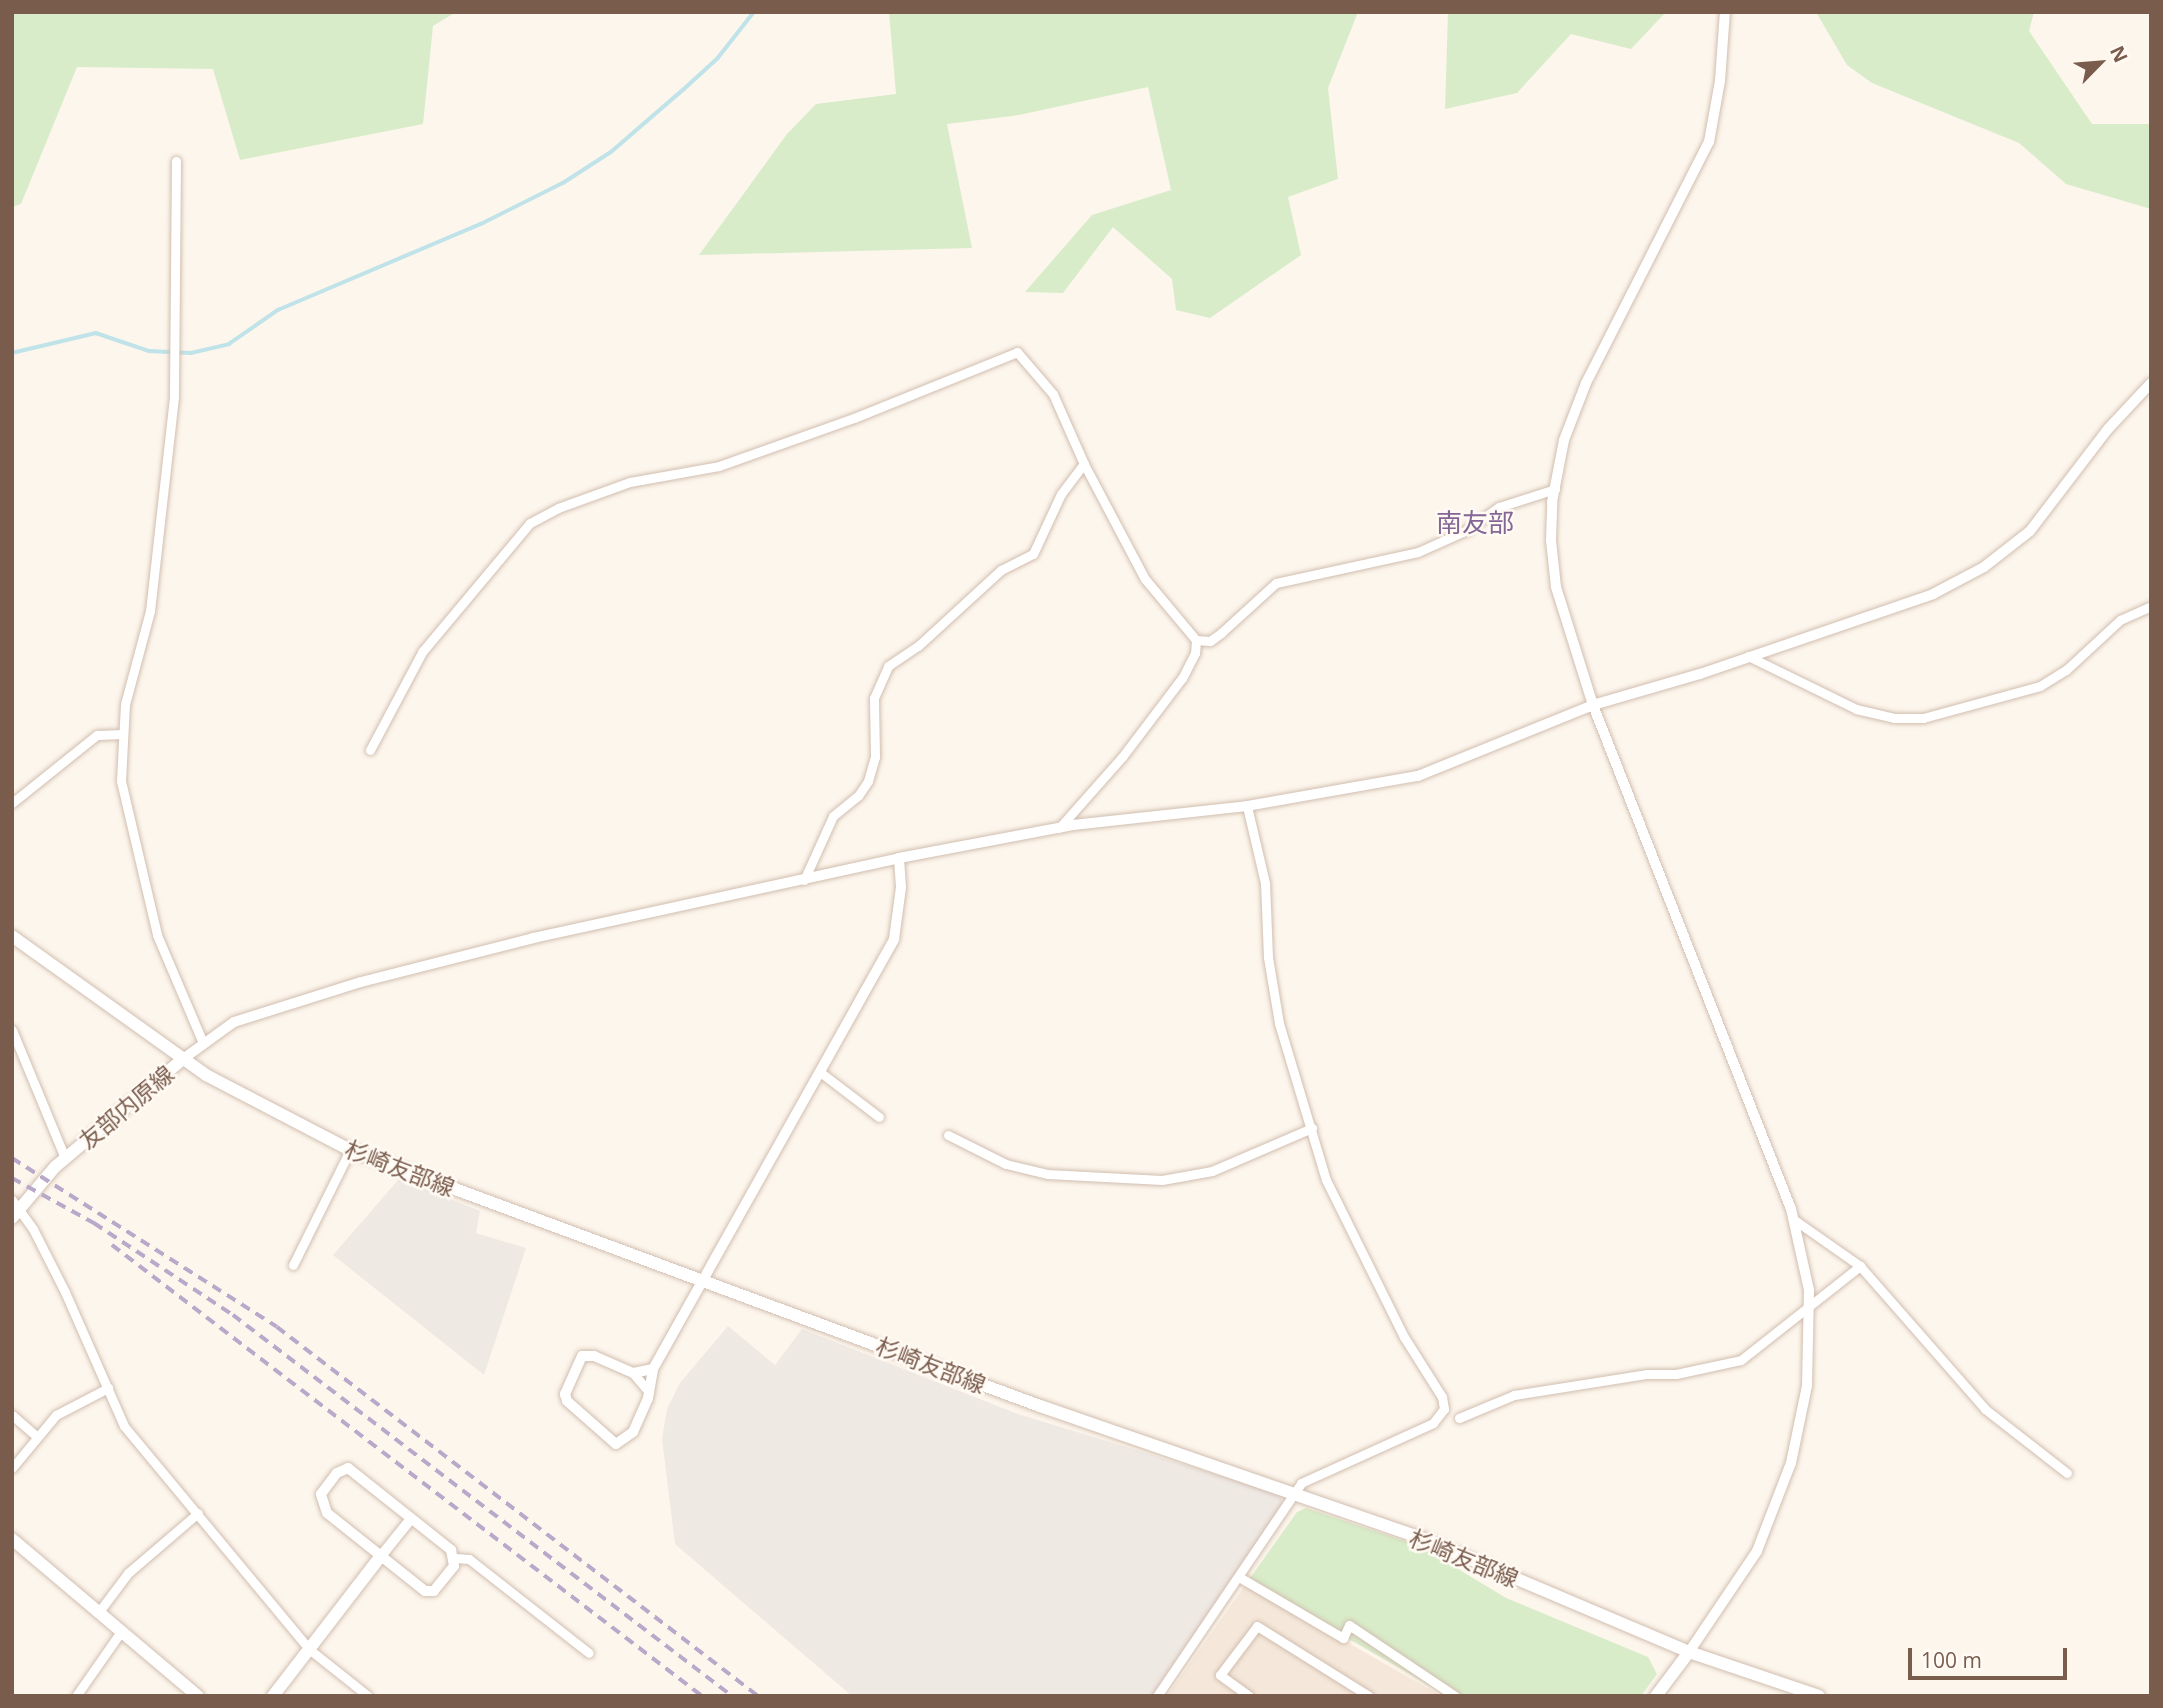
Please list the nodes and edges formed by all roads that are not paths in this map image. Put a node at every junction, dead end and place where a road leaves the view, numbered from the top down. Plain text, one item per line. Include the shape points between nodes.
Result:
1 (1725, 12) edge
2 (176, 161) dead end
3 (2151, 383) edge
4 (1084, 464) junction
5 (1555, 489) junction
6 (2151, 606) edge
7 (1196, 640) junction
8 (1748, 656) junction
9 (1593, 705) junction
10 (123, 734) junction
11 (370, 750) dead end
12 (12, 803) edge
13 (1247, 806) junction
14 (1058, 828) junction
15 (900, 858) junction
16 (804, 880) junction
17 (12, 936) edge
18 (12, 1030) edge
19 (203, 1043) junction
20 (183, 1059) junction
21 (820, 1072) junction
22 (879, 1117) dead end
23 (1312, 1128) junction
24 (948, 1135) dead end
25 (350, 1150) junction
26 (65, 1158) junction
27 (15, 1209) edge
28 (1793, 1219) junction
29 (293, 1265) dead end
30 (1860, 1266) junction
31 (703, 1279) junction
32 (1809, 1310) junction
33 (653, 1369) junction
34 (633, 1373) junction
35 (108, 1388) junction
36 (649, 1392) junction
37 (12, 1415) edge
38 (1459, 1418) dead end
39 (37, 1437) junction
40 (12, 1468) edge
41 (2067, 1473) dead end
42 (1294, 1494) junction
43 (198, 1513) junction
44 (410, 1520) junction
45 (12, 1539) edge
46 (381, 1556) junction
47 (455, 1558) junction
48 (1239, 1577) junction
49 (98, 1614) junction
50 (120, 1633) junction
51 (309, 1649) junction
52 (1689, 1652) junction
53 (589, 1653) dead end
54 (76, 1696) edge
55 (198, 1696) edge
56 (273, 1696) edge
57 (369, 1696) edge
58 (1157, 1696) edge
59 (1250, 1696) edge
60 (1369, 1696) edge
61 (1455, 1696) edge
62 (1656, 1696) edge
63 (1819, 1696) edge

1 - 5 street via 1709,142 1586,383 1563,440
2 - 10 street via 174,397 150,611 125,704
3 - 8 street via 2108,429 2030,531 1984,567 1933,594
4 - 7 street via 1145,579
4 - 11 street via 1053,394 1017,352 719,466 630,482 558,508 530,523 422,652
4 - 16 street via 1055,505 1033,554 1001,570 888,666 874,698 875,757 867,781 858,796 833,816
5 - 7 street via 1499,507 1467,530 1418,552 1276,583 1221,634 1210,641
5 - 9 street via 1551,540 1556,587
6 - 8 street via 2120,620 2066,670 2040,686 1923,718 1894,718 1856,709
7 - 14 street via 1195,653 1182,678 1122,757
8 - 9 street
9 - 13 street via 1418,776
9 - 28 street
10 - 12 street via 97,735
10 - 19 street via 121,780 157,936
13 - 14 street
13 - 23 street via 1265,883 1268,957 1279,1023
14 - 15 street
15 - 16 street
15 - 21 street via 894,939
16 - 19 street via 533,938 361,982 233,1022
17 - 20 main road, 友部内原線
18 - 26 street
19 - 20 street
20 - 25 main road, 杉崎友部線 via 271,1112
20 - 26 main road, 友部内原線
21 - 22 street
21 - 31 street
23 - 24 street via 1212,1171 1162,1180 1047,1174 1006,1164
23 - 42 street via 1326,1180 1404,1337 1442,1397 1444,1409 1433,1423 1311,1475
25 - 29 street
25 - 31 main road, 杉崎友部線
26 - 27 main road, 友部内原線
27 - 35 street via 65,1292
28 - 30 street
28 - 32 street
30 - 32 street
30 - 41 street via 1984,1409
31 - 33 street
31 - 42 main road, 杉崎友部線 via 1040,1406
32 - 38 street via 1741,1360 1676,1374 1647,1374 1514,1395
32 - 52 street via 1807,1386 1791,1463 1757,1551
33 - 34 street
33 - 36 street
34 - 36 street
34 - 36 street via 594,1356 582,1356 568,1381 567,1401 616,1444 633,1433
35 - 39 street via 64,1409
35 - 43 street via 124,1426
37 - 39 street
39 - 40 street
42 - 48 street
42 - 52 main road, 杉崎友部線 via 1423,1539
43 - 49 street via 128,1573
43 - 51 street
44 - 46 street
44 - 46 street via 406,1511 357,1473 348,1468 337,1472 321,1494 323,1508
44 - 47 street
45 - 49 main road
46 - 47 street via 430,1592
46 - 51 main road
47 - 53 street via 469,1559
48 - 58 street
48 - 61 street via 1343,1637 1349,1625
49 - 50 main road
50 - 54 street
50 - 55 main road
51 - 56 main road
51 - 57 street
52 - 62 main road
52 - 63 main road, 杉崎友部線
59 - 60 street via 1220,1675 1257,1626

